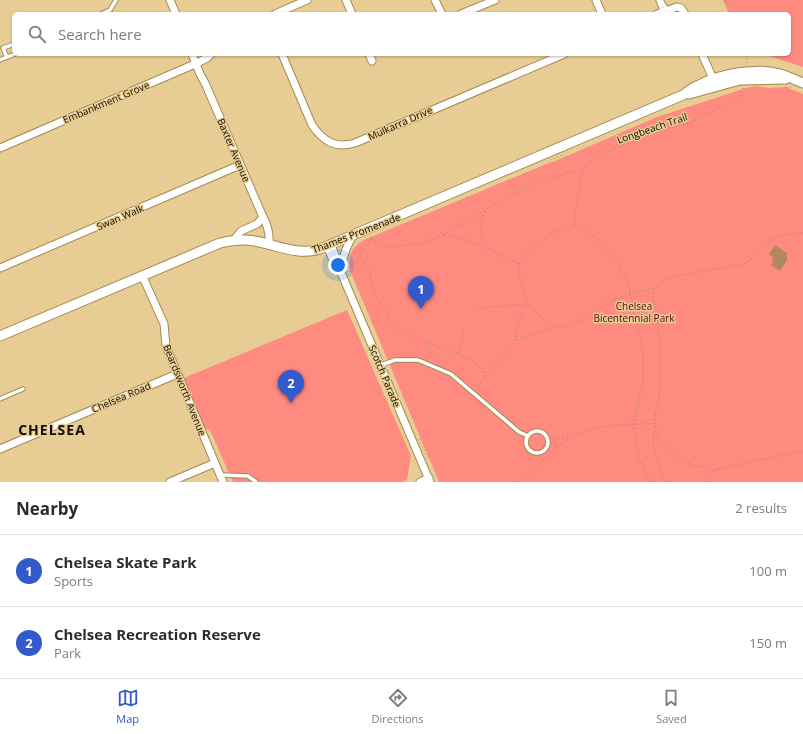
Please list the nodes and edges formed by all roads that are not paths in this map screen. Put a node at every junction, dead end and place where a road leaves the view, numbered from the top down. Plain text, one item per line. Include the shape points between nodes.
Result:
1 (116, 0) edge
2 (170, 0) edge
3 (307, 0) edge
4 (346, 0) edge
5 (435, 0) edge
6 (495, 0) edge
7 (596, 0) edge
8 (658, 0) edge
9 (661, 0) edge
10 (106, 12) edge
11 (175, 12) edge
12 (280, 12) edge
13 (351, 12) edge
14 (441, 12) edge
15 (466, 12) edge
16 (601, 12) edge
17 (662, 12) edge
18 (684, 12) edge
19 (12, 45) edge
20 (12, 55) edge
21 (193, 56) edge
22 (195, 56) edge
23 (208, 56) edge
24 (283, 56) edge
25 (559, 56) edge
26 (703, 56) edge
27 (7, 57) junction
28 (0, 60) edge
29 (197, 63) junction
30 (714, 82) junction
31 (803, 83) edge
32 (0, 148) edge
33 (240, 165) junction
34 (263, 217) junction
35 (353, 235) junction
36 (234, 240) junction
37 (266, 243) junction
38 (329, 245) junction
39 (0, 268) edge
40 (340, 270) junction
41 (142, 275) junction
42 (0, 336) edge
43 (381, 365) junction
44 (177, 374) junction
45 (23, 389) dead end
46 (0, 399) edge
47 (528, 436) junction
48 (0, 449) edge
49 (215, 463) junction
50 (222, 479) edge
51 (430, 480) edge
52 (170, 482) edge
53 (256, 482) edge
54 (420, 482) edge

1 - 10 lane via 110,10
2 - 11 street
3 - 12 street
4 - 13 street
5 - 14 street
6 - 15 street
7 - 16 street
8 - 17 lane
9 - 17 lane
17 - 18 street via 678,7
19 - 27 lane via 3,48
20 - 27 lane
21 - 29 street, Baxter Avenue
22 - 29 street, Baxter Avenue
23 - 29 street, Embankment Grove
24 - 25 street, Mulkarra Drive via 318,135 337,145 355,143
26 - 30 street
27 - 28 lane
29 - 32 street, Embankment Grove
29 - 33 street, Baxter Avenue
30 - 31 main road, Thames Promenade via 790,79
30 - 35 main road, Thames Promenade
33 - 34 street, Baxter Avenue
33 - 39 street, Swan Walk
34 - 36 street via 259,223 241,231
34 - 37 street, Baxter Avenue via 269,229
35 - 38 main road, Thames Promenade
35 - 40 street via 344,253
36 - 37 main road, Thames Promenade
36 - 41 main road, Thames Promenade via 214,244
37 - 38 main road, Thames Promenade via 306,252
38 - 40 street, Scotch Parade
40 - 43 street, Scotch Parade
41 - 42 main road, Thames Promenade
41 - 44 street, Beardsworth Avenue via 164,324 166,346
43 - 47 lane via 395,360 418,360 451,374 519,432
43 - 51 street, Scotch Parade
44 - 48 street, Chelsea Road
44 - 49 street, Beardsworth Avenue
45 - 46 lane
47 - 47 lane via 526,443 532,452 542,452 547,446 546,436 540,432 533,432
49 - 50 street, Beardsworth Avenue
49 - 52 street
50 - 53 lane via 248,476
51 - 54 street

